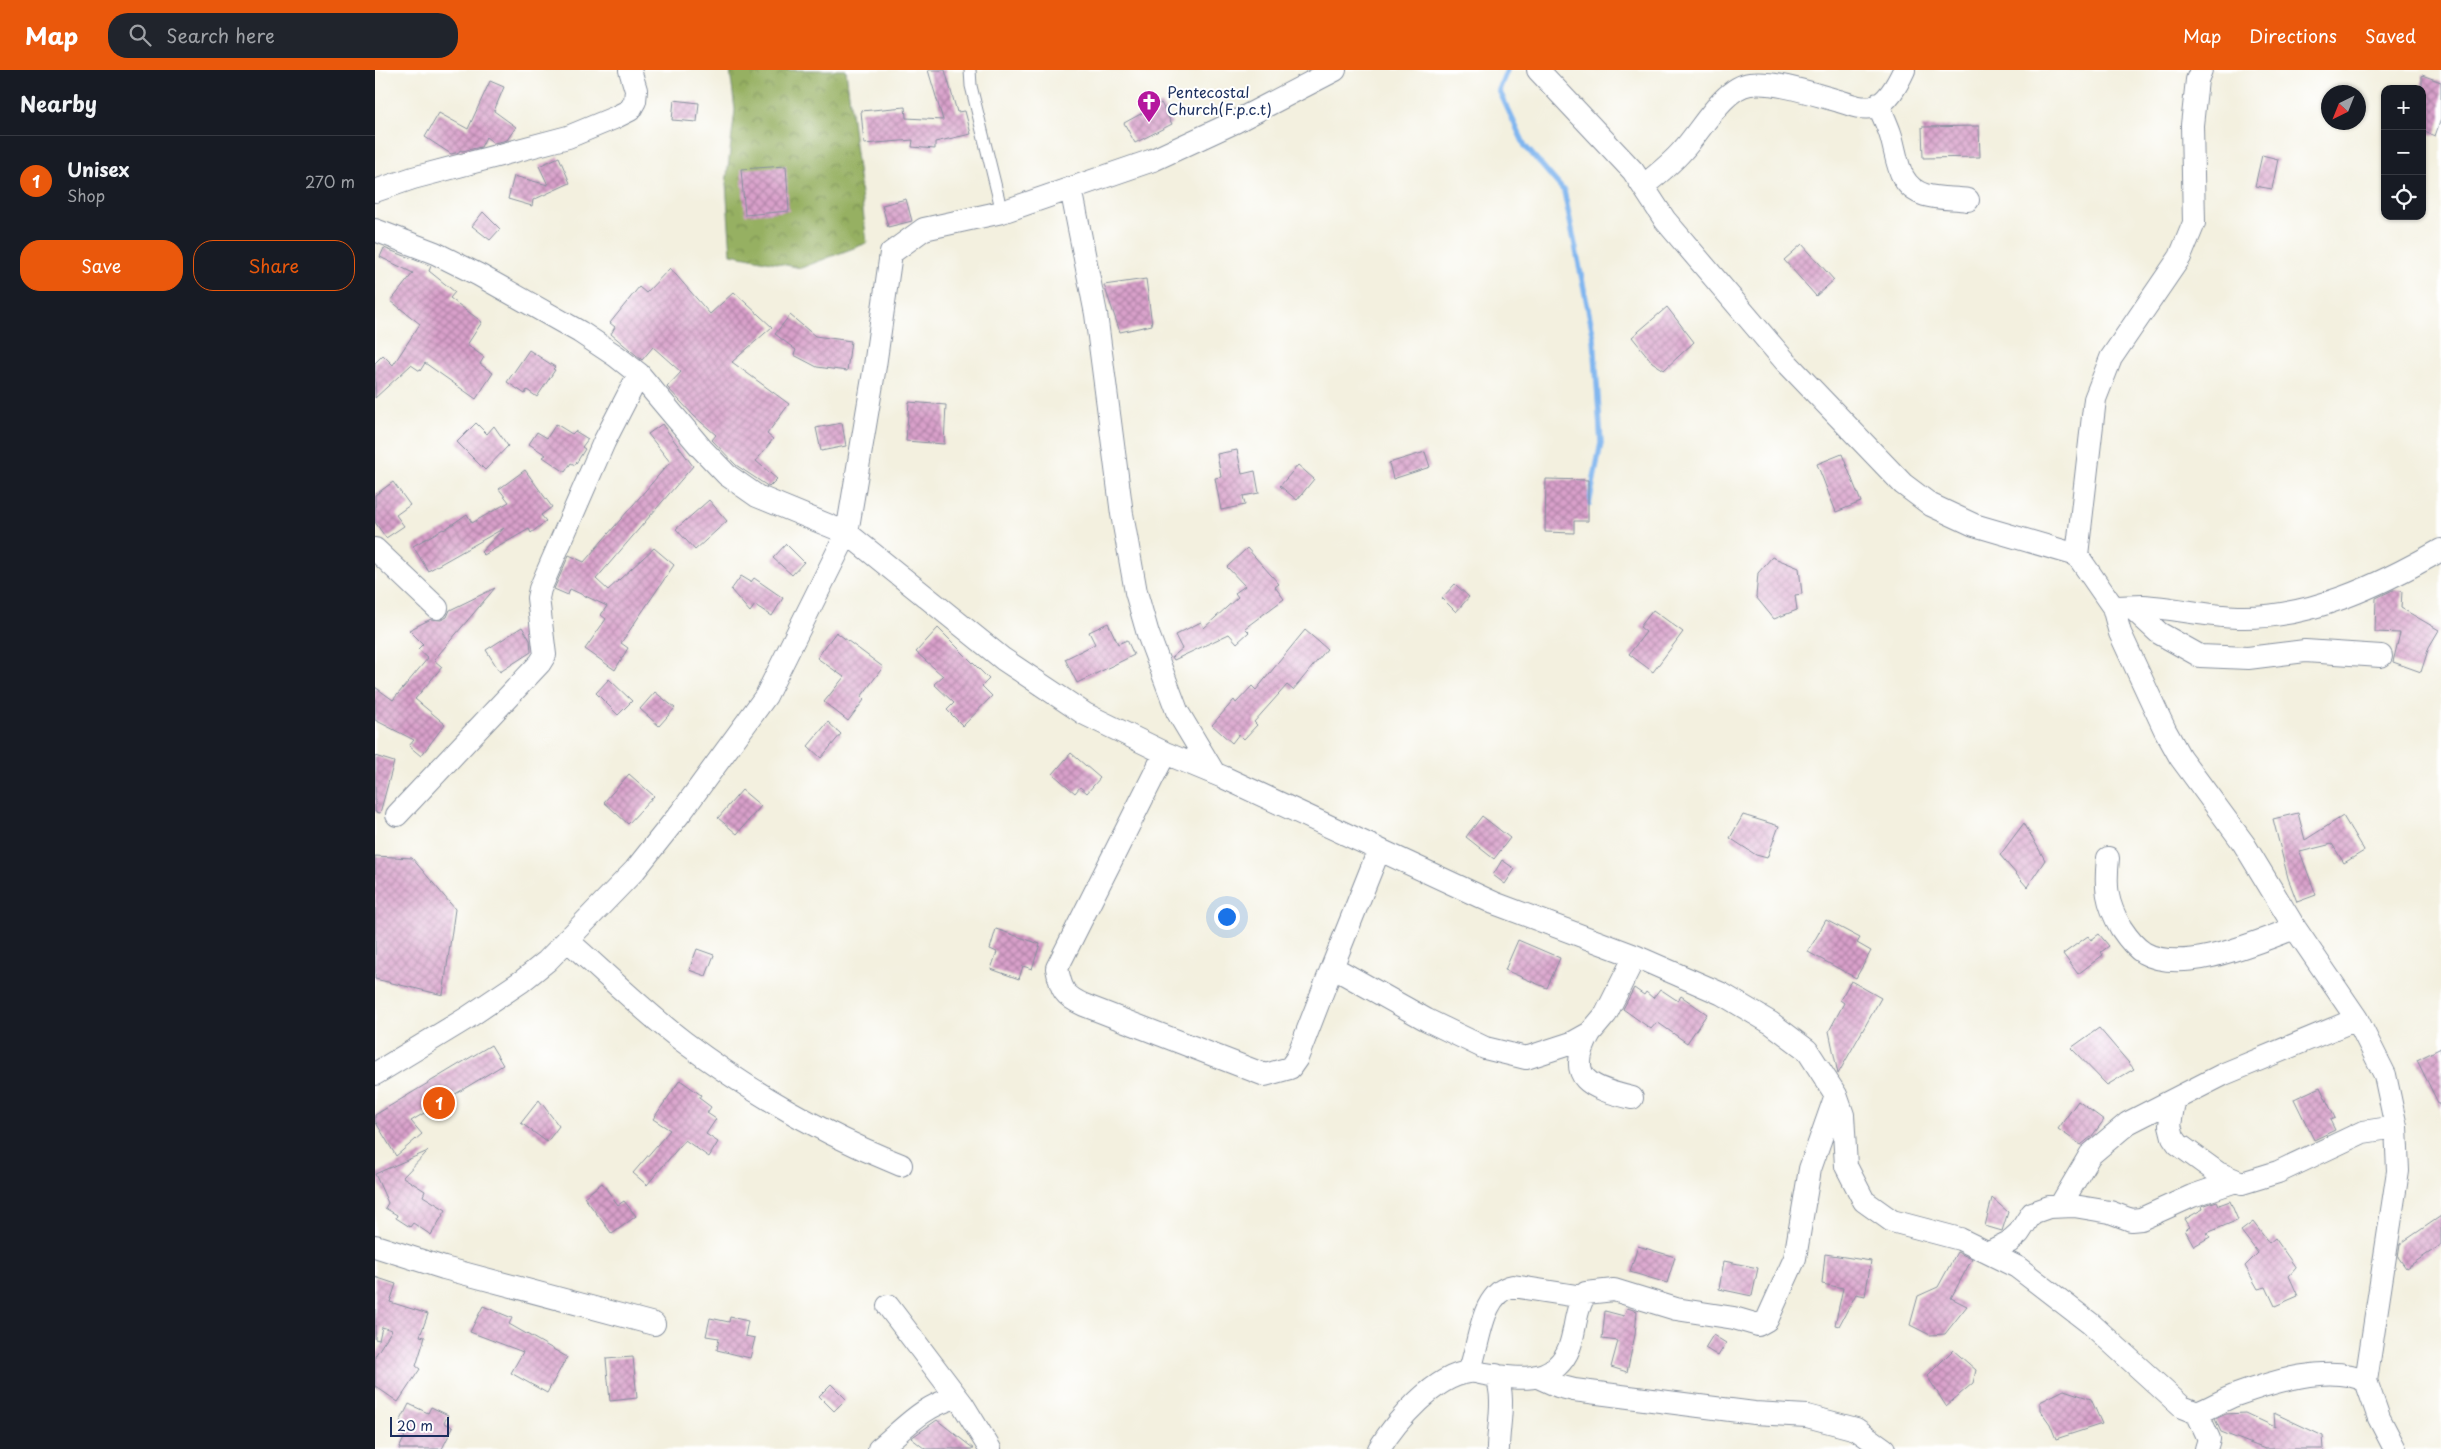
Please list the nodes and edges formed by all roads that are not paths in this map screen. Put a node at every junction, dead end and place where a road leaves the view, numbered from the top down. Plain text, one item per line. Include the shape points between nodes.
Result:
1 (630, 70) edge
2 (970, 70) edge
3 (1335, 70) edge
4 (1539, 70) edge
5 (1904, 70) edge
6 (2201, 70) edge
7 (1878, 104) junction
8 (1643, 186) junction
9 (1071, 188) junction
10 (375, 191) edge
11 (1968, 200) dead end
12 (1002, 212) junction
13 (375, 230) edge
14 (639, 374) junction
15 (847, 533) junction
16 (2441, 550) edge
17 (2077, 555) junction
18 (379, 560) edge
19 (2122, 607) junction
20 (437, 608) dead end
21 (2381, 656) dead end
22 (1165, 753) junction
23 (1214, 773) junction
24 (397, 815) dead end
25 (1379, 850) junction
26 (2108, 858) dead end
27 (2295, 928) junction
28 (567, 940) junction
29 (1635, 956) junction
30 (1331, 970) junction
31 (2357, 1019) junction
32 (1590, 1033) junction
33 (375, 1074) edge
34 (1836, 1095) junction
35 (1632, 1098) dead end
36 (2174, 1100) junction
37 (2396, 1127) junction
38 (901, 1165) dead end
39 (2236, 1181) junction
40 (2060, 1206) junction
41 (375, 1246) edge
42 (1989, 1252) junction
43 (1583, 1298) junction
44 (888, 1306) dead end
45 (654, 1324) dead end
46 (1469, 1372) junction
47 (1496, 1375) junction
48 (1536, 1376) junction
49 (2366, 1381) junction
50 (957, 1397) junction
51 (2197, 1413) junction
52 (879, 1449) edge
53 (990, 1449) edge
54 (1379, 1449) edge
55 (1498, 1449) edge
56 (1884, 1449) edge
57 (2206, 1449) edge
58 (2395, 1449) edge

1 - 10 street via 636,90 635,101 630,110 614,118 568,137
2 - 12 lane via 971,86
3 - 9 street via 1153,160
4 - 8 street via 1582,114
5 - 7 street via 1886,99
6 - 17 street via 2192,125 2194,223 2180,256 2111,358 2095,399
7 - 8 street via 1857,108 1788,87 1747,84 1730,94 1683,150
7 - 11 street via 1890,133 1900,174 1908,183 1925,195
8 - 17 street via 1665,220 1785,361 1903,484 1931,505 1973,524
9 - 12 street
9 - 23 street via 1095,314 1136,592 1177,711
12 - 15 street via 924,229 891,252
13 - 14 street via 435,253 479,275 580,332
14 - 15 street via 727,474 757,496
14 - 24 street via 604,442 540,589 538,598 545,655
15 - 22 street via 1040,685 1085,714
15 - 28 street via 766,696 635,870
16 - 19 street via 2327,604 2301,612 2237,617 2142,606
17 - 19 street
18 - 20 street
19 - 21 street via 2174,643 2200,656 2248,658 2305,650
19 - 27 street via 2120,633 2165,730 2180,757 2267,880
22 - 23 street
22 - 30 street via 1057,968 1060,986 1070,998 1084,1005 1265,1075 1290,1068 1297,1058
23 - 25 street
25 - 29 street via 1494,903
25 - 30 street
26 - 27 street via 2105,884 2108,900 2128,939 2143,953 2162,960 2200,959
27 - 31 street
28 - 33 street via 522,981
28 - 38 street via 683,1041 756,1093 847,1144
29 - 32 street via 1607,1014
29 - 34 street via 1722,994 1771,1022 1807,1050
30 - 32 street via 1343,973 1485,1048 1525,1058 1572,1043
31 - 36 street via 2224,1074
31 - 37 street via 2385,1075
32 - 35 street via 1579,1061 1584,1077 1601,1089
34 - 42 street via 1843,1115 1846,1166 1864,1201 1892,1221 1960,1239
34 - 43 street via 1810,1169 1795,1258 1767,1320 1758,1325 1676,1309 1614,1290 1586,1294
36 - 39 street via 2171,1125 2178,1144 2195,1158
36 - 40 street via 2128,1123 2090,1155
37 - 39 street via 2363,1132 2277,1172 2242,1183
37 - 49 street via 2398,1171
39 - 40 street via 2141,1219 2131,1220 2090,1208
40 - 42 street via 2032,1213 2009,1242
41 - 45 street via 444,1268
42 - 51 street via 2017,1267 2059,1298 2117,1346 2182,1407
43 - 46 street via 1513,1286 1503,1288 1491,1298
43 - 48 street via 1578,1306 1569,1352 1557,1366
44 - 50 street
46 - 47 street
46 - 54 street via 1445,1382 1408,1410
47 - 48 street
47 - 55 street via 1502,1398
48 - 56 street via 1574,1390 1830,1421 1856,1429
49 - 51 street via 2347,1373 2309,1375 2236,1394
49 - 58 street via 2379,1418
50 - 52 street via 937,1403 919,1414
50 - 53 street
51 - 57 street via 2209,1439

